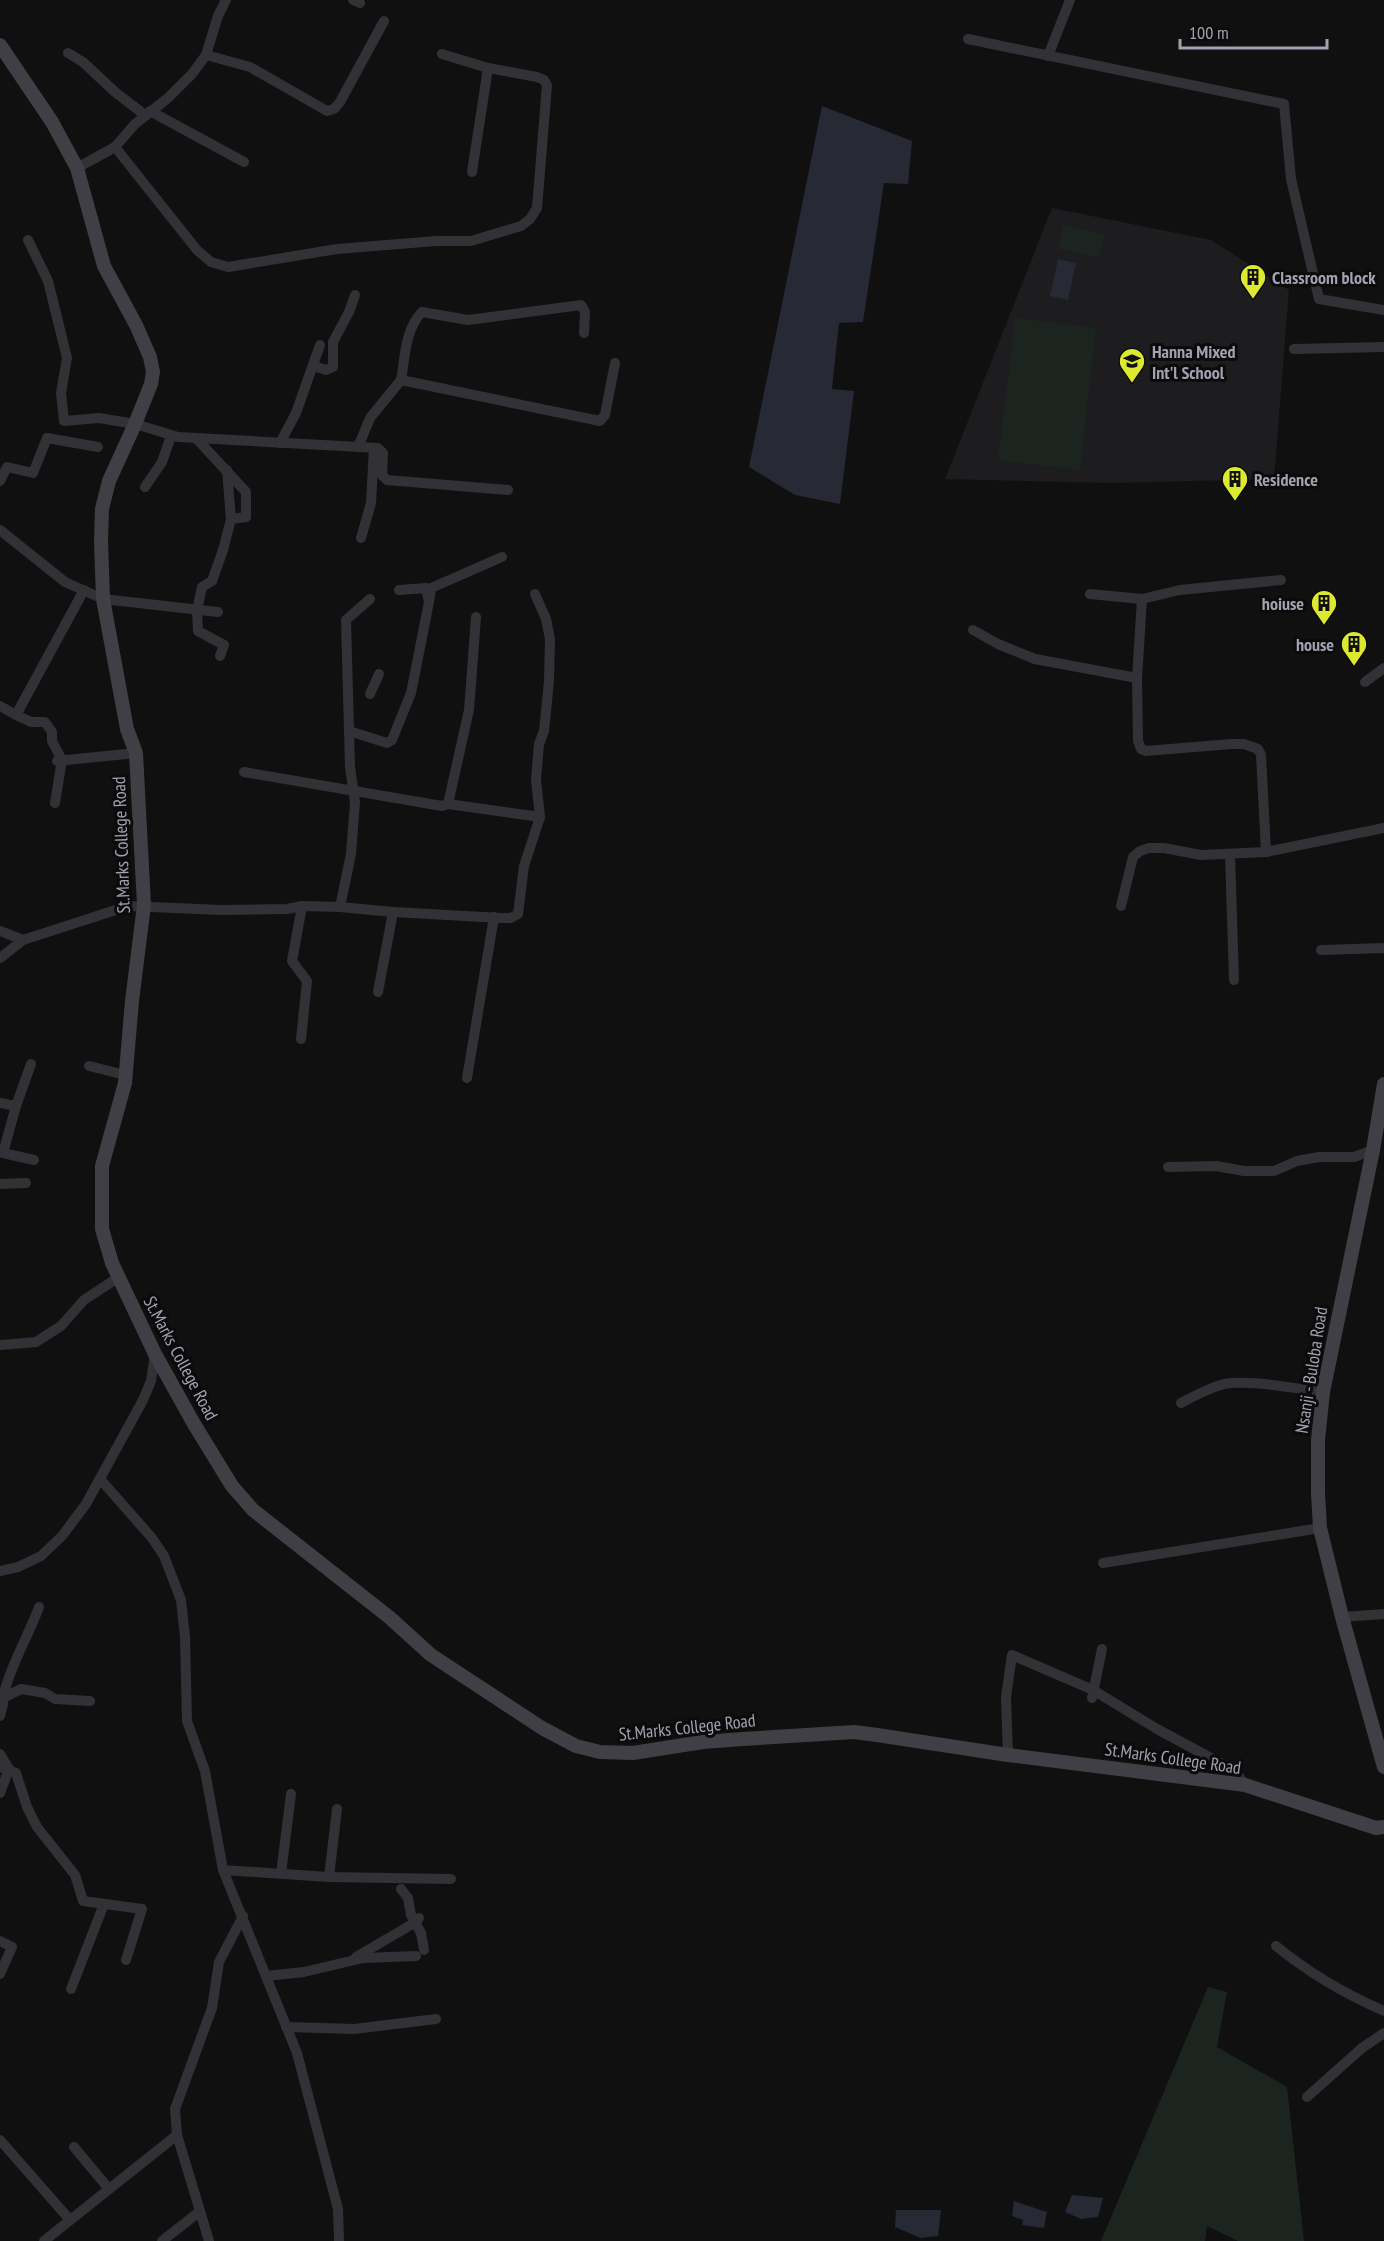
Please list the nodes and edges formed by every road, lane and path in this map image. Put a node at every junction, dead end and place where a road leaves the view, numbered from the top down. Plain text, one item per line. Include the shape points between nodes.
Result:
1 (226, 0) edge
2 (1070, 0) edge
3 (384, 21) dead end
4 (968, 39) dead end
5 (0, 45) edge
6 (68, 53) dead end
7 (442, 54) dead end
8 (206, 55) junction
9 (1048, 56) junction
10 (488, 68) junction
11 (148, 113) junction
12 (115, 147) junction
13 (243, 162) dead end
14 (77, 168) junction
15 (472, 172) dead end
16 (28, 240) dead end
17 (355, 295) dead end
18 (1384, 310) edge
19 (584, 333) dead end
20 (320, 345) dead end
21 (1384, 347) edge
22 (1294, 349) dead end
23 (615, 363) dead end
24 (314, 366) junction
25 (401, 380) junction
26 (135, 424) junction
27 (171, 436) junction
28 (196, 438) junction
29 (280, 442) junction
30 (98, 447) dead end
31 (358, 447) junction
32 (374, 448) junction
33 (227, 470) junction
34 (0, 481) edge
35 (145, 487) dead end
36 (508, 490) dead end
37 (231, 519) junction
38 (0, 530) edge
39 (361, 538) dead end
40 (502, 557) dead end
41 (1281, 580) dead end
42 (84, 590) junction
43 (399, 590) dead end
44 (535, 594) dead end
45 (1090, 594) dead end
46 (103, 599) junction
47 (370, 599) dead end
48 (1142, 599) junction
49 (429, 602) junction
50 (197, 610) junction
51 (218, 612) dead end
52 (476, 617) dead end
53 (973, 630) dead end
54 (220, 656) dead end
55 (1384, 668) edge
56 (379, 674) dead end
57 (1137, 678) junction
58 (1365, 682) dead end
59 (370, 694) dead end
60 (0, 706) edge
61 (16, 715) junction
62 (349, 731) junction
63 (136, 753) junction
64 (59, 761) junction
65 (244, 772) dead end
66 (352, 790) junction
67 (55, 803) dead end
68 (448, 804) junction
69 (540, 817) junction
70 (1384, 828) edge
71 (1266, 852) junction
72 (1230, 855) junction
73 (144, 905) junction
74 (302, 906) junction
75 (1121, 906) dead end
76 (340, 907) junction
77 (393, 912) junction
78 (494, 917) junction
79 (0, 931) edge
80 (23, 940) junction
81 (1384, 948) edge
82 (1322, 950) dead end
83 (0, 958) edge
84 (1234, 980) dead end
85 (378, 992) dead end
86 (301, 1039) dead end
87 (31, 1064) dead end
88 (89, 1066) dead end
89 (125, 1075) junction
90 (467, 1078) dead end
91 (1384, 1084) edge
92 (0, 1102) edge
93 (15, 1106) junction
94 (1373, 1150) junction
95 (34, 1160) dead end
96 (1168, 1167) dead end
97 (26, 1183) dead end
98 (0, 1184) edge
99 (119, 1277) junction
100 (0, 1345) edge
101 (155, 1354) junction
102 (1323, 1392) junction
103 (1181, 1403) dead end
104 (100, 1480) junction
105 (1320, 1528) junction
106 (1104, 1563) dead end
107 (0, 1571) edge
108 (39, 1607) dead end
109 (1384, 1614) edge
110 (1342, 1617) junction
111 (1102, 1649) dead end
112 (1093, 1694) junction
113 (2, 1696) edge
114 (90, 1701) dead end
115 (0, 1716) edge
116 (0, 1754) edge
117 (1008, 1755) junction
118 (1384, 1767) edge
119 (5, 1768) edge
120 (1245, 1785) junction
121 (0, 1793) edge
122 (291, 1794) dead end
123 (337, 1809) dead end
124 (1384, 1827) edge
125 (222, 1870) junction
126 (281, 1874) junction
127 (329, 1877) junction
128 (451, 1879) dead end
129 (401, 1889) dead end
130 (104, 1904) junction
131 (243, 1916) junction
132 (417, 1920) junction
133 (0, 1941) edge
134 (1276, 1946) dead end
135 (126, 1960) dead end
136 (352, 1960) junction
137 (0, 1974) edge
138 (266, 1976) junction
139 (71, 1989) dead end
140 (1384, 2011) edge
141 (436, 2019) dead end
142 (286, 2027) junction
143 (1384, 2033) edge
144 (1307, 2097) dead end
145 (177, 2135) junction
146 (0, 2140) edge
147 (74, 2147) dead end
148 (109, 2189) junction
149 (199, 2212) junction
150 (70, 2220) junction
151 (44, 2241) edge
152 (162, 2241) edge
153 (209, 2241) edge
154 (339, 2241) edge

1 - 8 street
2 - 9 street
3 - 8 street via 340,102 327,111 250,67
4 - 9 street
5 - 14 main road, St.Marks College Road via 52,122
6 - 11 street
7 - 10 street
8 - 11 street via 168,98
9 - 18 street via 1284,104 1291,179 1319,299
10 - 12 street via 537,77 547,85 537,208 521,226 471,241 337,249 228,267 196,250
10 - 15 street
11 - 12 street
11 - 13 street
12 - 14 street
14 - 26 main road, St.Marks College Road via 104,266 150,357 151,384
16 - 26 street via 48,281 67,358 61,393 64,421 99,418
17 - 24 street via 333,342 333,367 326,370
19 - 25 street via 585,312 581,305 468,320 422,312 409,335
20 - 24 street
21 - 22 street
23 - 25 street via 605,415 600,421
24 - 29 street
25 - 31 street via 370,418
26 - 27 street
26 - 46 main road, St.Marks College Road via 109,481 102,509
27 - 28 street
27 - 35 street via 162,462
28 - 29 street
28 - 33 street
29 - 31 street
30 - 34 street via 48,438 33,473 7,467
31 - 32 street
32 - 36 street via 383,453 382,475 387,480
32 - 39 street via 371,503
33 - 37 street
33 - 37 street via 246,492 246,517
37 - 50 street via 224,550 212,581 202,587
38 - 42 street via 51,573
40 - 49 street via 431,588
41 - 48 street via 1180,590
42 - 46 street
42 - 61 street
43 - 49 street via 426,588
44 - 69 street via 550,639 544,731 538,744
45 - 48 street
46 - 50 street
46 - 63 main road, St.Marks College Road via 127,729
47 - 62 street via 346,620
48 - 57 street
49 - 62 street via 411,693 392,740 387,743
50 - 51 street
50 - 54 street via 198,631 224,645
52 - 68 street via 469,711
53 - 57 street via 1035,659
55 - 58 street
56 - 59 street
57 - 71 street via 1141,749 1244,744 1258,749
60 - 61 street
61 - 64 street via 31,722 45,722 52,732
62 - 66 street
63 - 64 street
63 - 73 main road, St.Marks College Road
64 - 67 street
65 - 66 street
66 - 68 street via 442,807
66 - 76 street via 355,802 351,854
68 - 69 street
69 - 78 street via 524,866 518,914 511,918
70 - 71 street
71 - 72 street
72 - 75 street via 1201,855 1164,848 1140,851 1129,868
72 - 84 street
73 - 74 street via 221,910
73 - 80 street via 128,906
73 - 89 main road, St.Marks College Road
74 - 76 street
74 - 86 street via 292,961 307,981
76 - 77 street
77 - 78 street
77 - 85 street
78 - 90 street
79 - 80 street
80 - 83 street
81 - 82 street
87 - 93 street
88 - 89 street
89 - 99 main road, St.Marks College Road via 102,1166 102,1229
91 - 94 main road, Nsanji - Buloba Road
92 - 93 street
93 - 95 street via 3,1153
94 - 96 street via 1354,1157 1297,1161 1274,1171
94 - 102 main road, Nsanji - Buloba Road
97 - 98 street
99 - 100 street via 84,1300 61,1326 36,1342
99 - 101 main road, St.Marks College Road
101 - 104 street via 151,1381
101 - 117 main road, St.Marks College Road via 227,1477 253,1510 431,1655 576,1746 600,1752 633,1753 703,1742 854,1732
102 - 103 street via 1226,1384
102 - 105 main road, Nsanji - Buloba Road via 1318,1440
104 - 107 street via 62,1536 41,1556
104 - 125 street via 152,1538 164,1556 181,1600 187,1721 205,1771
105 - 106 street
105 - 110 main road, Nsanji - Buloba Road
108 - 113 street
109 - 110 street
110 - 118 main road, Nsanji - Buloba Road
111 - 112 street
112 - 117 street via 1012,1656 1006,1697
112 - 120 street via 1235,1772
113 - 114 street via 21,1689 55,1699
113 - 115 street
116 - 119 street
117 - 120 main road, St.Marks College Road
119 - 121 street
119 - 130 street via 16,1773 37,1827 75,1875 83,1901
120 - 124 main road, St.Marks College Road
122 - 126 street
123 - 127 street
125 - 126 street
125 - 131 street
126 - 127 street
127 - 128 street
129 - 132 street via 408,1898 411,1915
130 - 135 street via 142,1909
130 - 139 street
131 - 138 street
131 - 145 street via 219,1962 212,2008 175,2109
132 - 136 street
132 - 136 street via 420,1953
133 - 137 street via 12,1947
134 - 140 street via 1337,1989
136 - 138 street via 304,1972
138 - 142 street
141 - 142 street via 354,2029
142 - 154 street via 297,2053 338,2209
143 - 144 street
145 - 148 street
145 - 149 street
146 - 150 street
147 - 148 street
148 - 150 street
149 - 152 street
149 - 153 street
150 - 151 street

